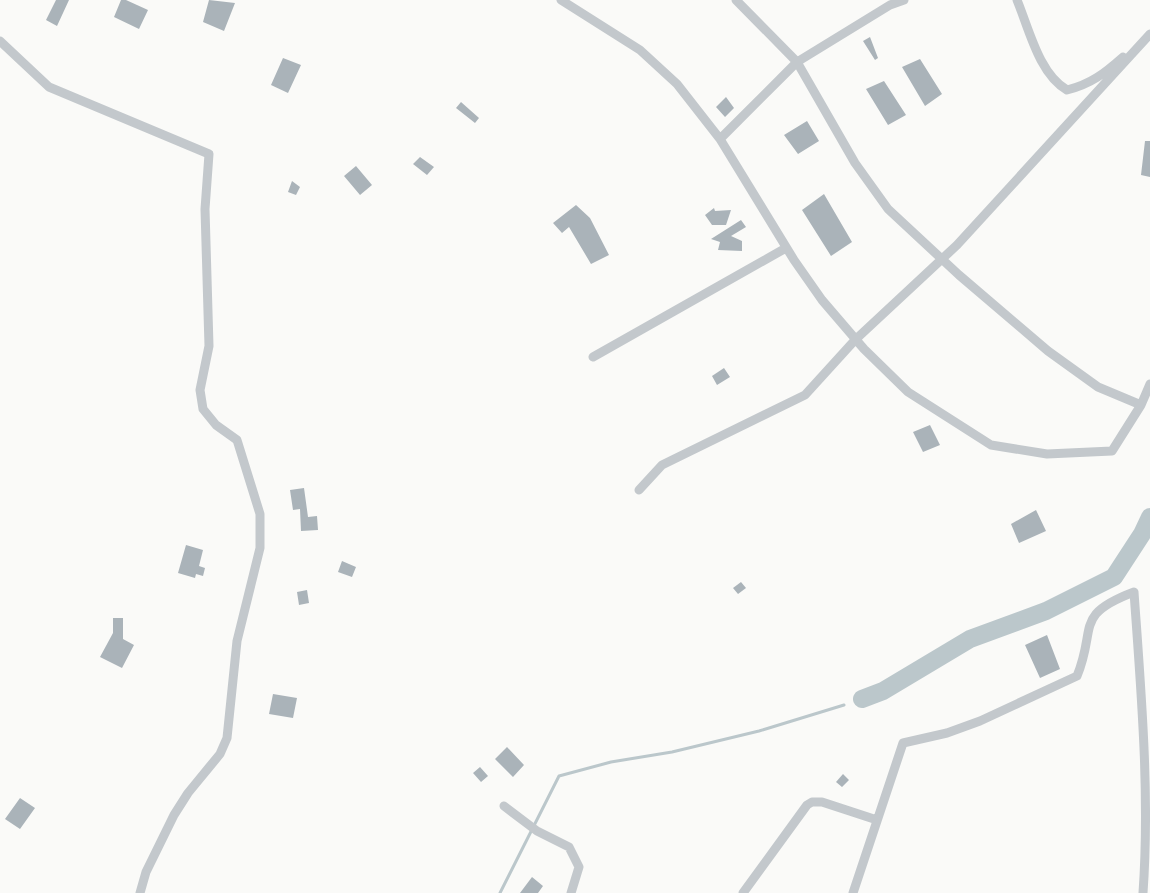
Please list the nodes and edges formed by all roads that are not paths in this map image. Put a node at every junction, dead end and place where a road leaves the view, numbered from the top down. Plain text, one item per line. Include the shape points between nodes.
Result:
1 (562, 0) edge
2 (736, 0) edge
3 (904, 0) edge
4 (1017, 0) edge
5 (889, 3) edge
6 (1150, 34) edge
7 (0, 41) edge
8 (796, 62) junction
9 (720, 139) junction
10 (786, 248) junction
11 (942, 259) junction
12 (855, 340) junction
13 (593, 357) dead end
14 (1150, 384) edge
15 (1141, 405) junction
16 (639, 490) dead end
17 (504, 806) dead end
18 (877, 820) junction
19 (140, 893) edge
20 (571, 893) edge
21 (743, 893) edge
22 (853, 893) edge
23 (1143, 893) edge

1 - 9 street via 640,50 677,84
2 - 8 street
3 - 5 street
4 - 6 street via 1046,73 1067,90 1085,86 1100,77
5 - 8 street
6 - 11 street
7 - 19 street via 48,88 210,154 205,209 209,346 200,390 203,409 216,425 237,440 244,458 260,514 260,548 237,641 227,738 220,754 174,815 146,872
8 - 9 street
8 - 11 street via 855,163 888,209
9 - 10 street
10 - 12 street
10 - 13 street
11 - 12 street
11 - 15 street via 1048,350 1098,387
12 - 15 street via 908,392 991,445 1047,454 1112,451
12 - 16 street via 805,395 662,465
14 - 15 street
17 - 20 street via 533,828 569,847 579,867
18 - 21 street via 822,802 812,802
18 - 22 street
18 - 23 street via 904,743 980,721 1077,676 1094,613 1113,600 1134,592 1146,781

